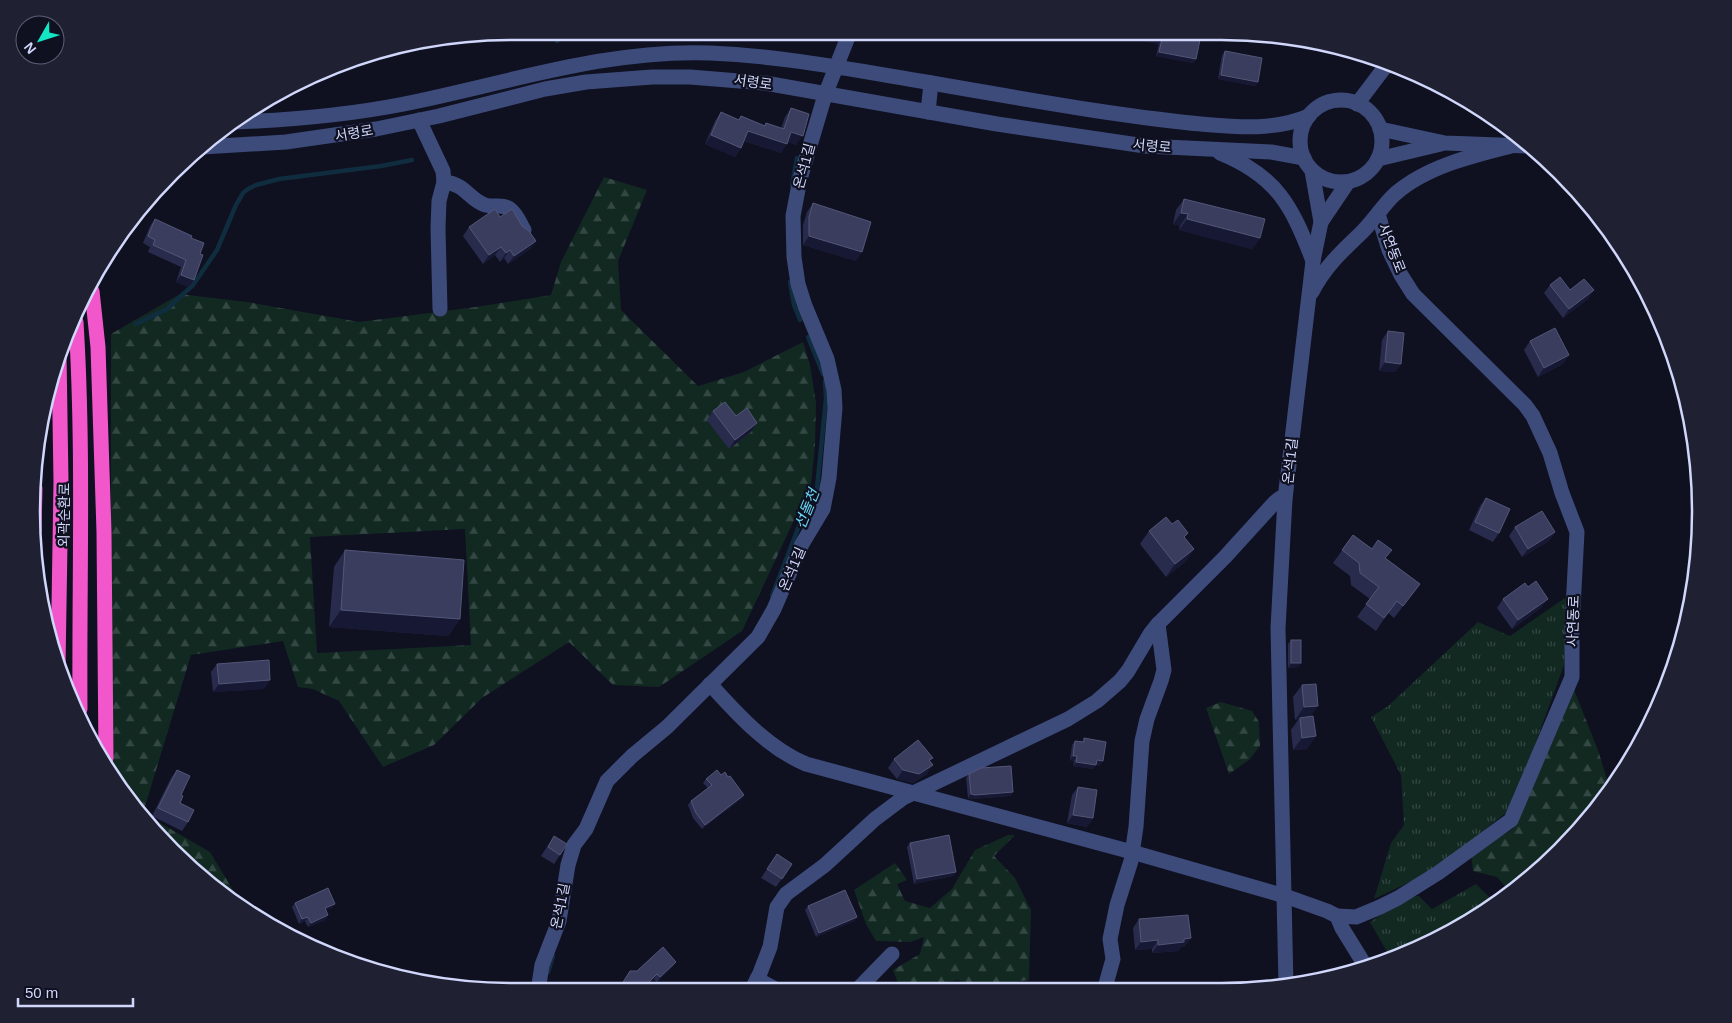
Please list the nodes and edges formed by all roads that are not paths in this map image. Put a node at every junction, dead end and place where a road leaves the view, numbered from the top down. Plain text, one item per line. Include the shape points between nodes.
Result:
1 (846, 40) edge
2 (760, 57) junction
3 (835, 66) junction
4 (1383, 69) edge
5 (758, 83) junction
6 (931, 83) junction
7 (827, 88) junction
8 (1357, 104) junction
9 (928, 112) junction
10 (1308, 116) junction
11 (420, 120) junction
12 (247, 121) edge
13 (1380, 129) junction
14 (1445, 143) junction
15 (1518, 146) edge
16 (213, 147) edge
17 (1519, 147) edge
18 (1211, 149) junction
19 (1304, 158) junction
20 (1378, 159) junction
21 (1312, 171) junction
22 (444, 182) junction
23 (1348, 182) junction
24 (1378, 214) junction
25 (1321, 222) junction
26 (524, 230) edge
27 (1313, 261) junction
28 (93, 296) edge
29 (1308, 303) junction
30 (440, 309) dead end
31 (76, 330) edge
32 (60, 377) edge
33 (1285, 499) junction
34 (1158, 624) junction
35 (58, 642) edge
36 (710, 684) junction
37 (80, 700) edge
38 (106, 752) edge
39 (912, 792) junction
40 (1132, 852) junction
41 (1285, 896) junction
42 (1337, 916) junction
43 (892, 954) dead end
44 (1362, 961) edge
45 (1286, 978) edge
46 (539, 983) edge
47 (755, 983) edge
48 (864, 983) edge
49 (1106, 983) edge

1 - 3 street, 온석1길
2 - 3 street, 서령로
2 - 5 street
2 - 12 street, 서령로 via 686,53 616,58 404,104
3 - 6 street, 서령로
3 - 7 street, 온석1길
4 - 8 street
5 - 7 street, 서령로
5 - 11 street, 서령로 via 690,77 586,82
6 - 9 street
6 - 10 street, 서령로 via 1158,120 1218,126 1274,126
7 - 9 street, 서령로
7 - 36 street, 온석1길 via 798,186 793,216 795,267 801,295 833,381 835,408 826,501 796,555 763,630
8 - 10 street, 서령로 via 1334,101
8 - 13 street via 1372,114
9 - 18 street, 서령로 via 1145,146
10 - 19 street via 1300,139
11 - 16 street, 서령로 via 294,142
11 - 22 street via 443,171
13 - 14 street
13 - 20 street via 1382,145
14 - 15 street
14 - 20 street
17 - 24 street via 1461,160 1419,177 1394,195
18 - 19 street, 서령로 via 1271,152
18 - 27 street via 1246,166 1276,189 1291,210
19 - 21 street
20 - 23 street via 1364,175
21 - 23 street via 1330,181
21 - 25 street
22 - 26 street via 455,184 484,204 509,208
22 - 30 street via 438,228
23 - 25 street
24 - 29 street via 1326,268
24 - 42 street, 사연동로 via 1389,250 1413,294 1525,405 1550,453 1577,532 1572,677 1512,820 1398,898 1356,916
25 - 27 street, 온석1길
27 - 29 street, 온석1길
28 - 38 highway via 98,347 104,532
29 - 33 street, 온석1길
31 - 37 highway, 외곽순환로 via 81,438
32 - 35 highway, 외곽순환로
33 - 34 street, 온석1길 via 1275,502
33 - 41 street via 1278,628
34 - 39 street, 온석1길 via 1120,682 1086,710
34 - 40 street via 1164,670 1142,741 1138,818
36 - 39 street via 742,717 788,756 806,764
36 - 46 street, 온석1길 via 607,782 586,829 574,845 561,915 542,965
39 - 40 street
39 - 47 street, 온석1길 via 889,807 784,897 775,911 770,947
40 - 41 street
40 - 49 street via 1110,939 1113,960
41 - 42 street
41 - 45 street
42 - 44 street
43 - 48 street

